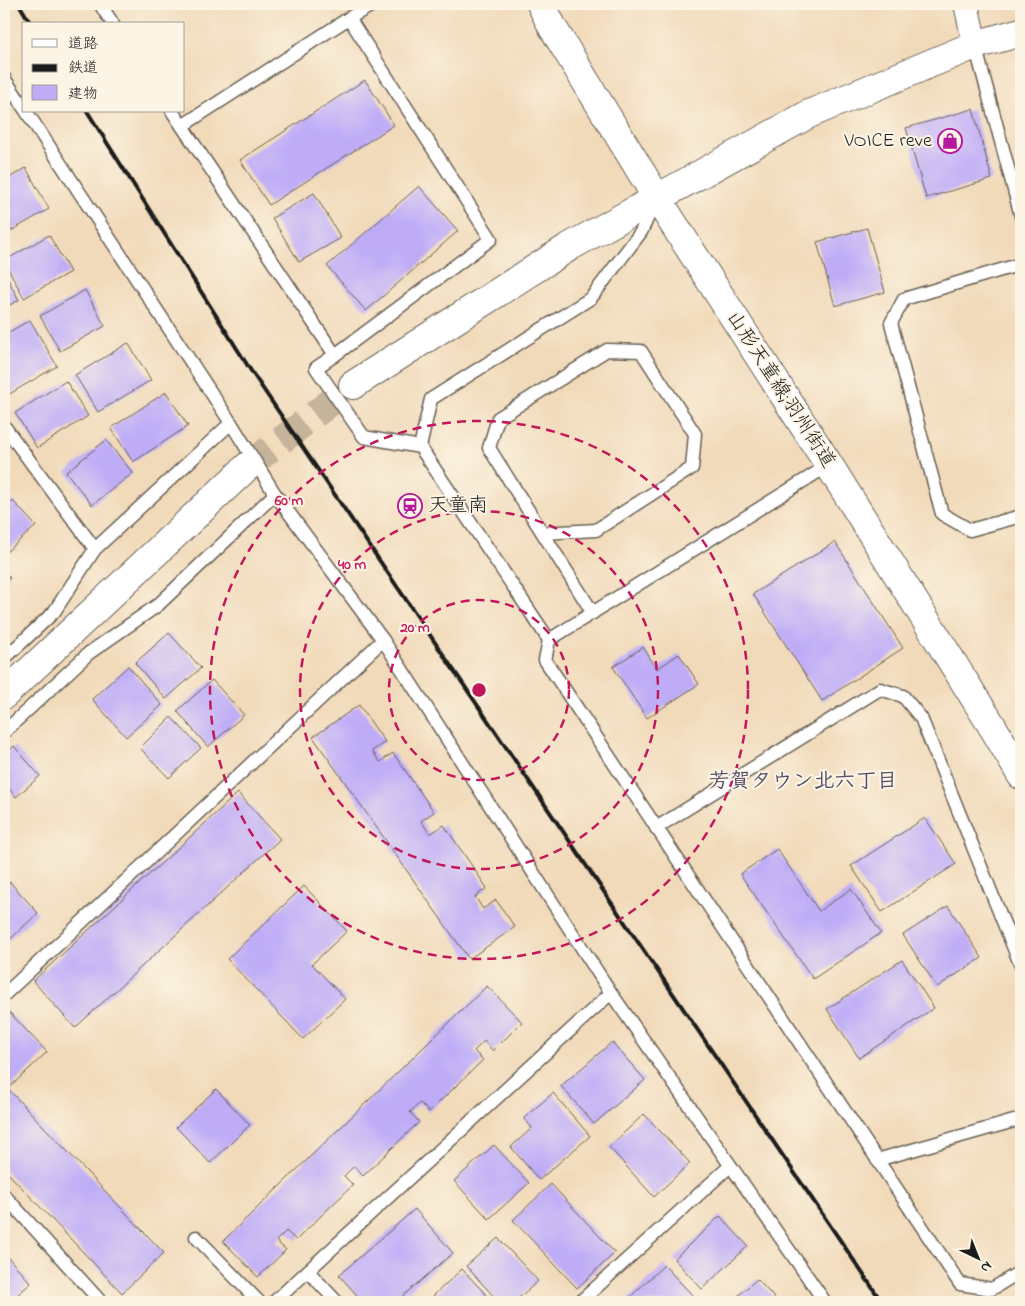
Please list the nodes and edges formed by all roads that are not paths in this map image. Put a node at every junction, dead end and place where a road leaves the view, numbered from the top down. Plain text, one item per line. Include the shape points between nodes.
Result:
1 (100, 4) edge
2 (374, 4) edge
3 (540, 4) edge
4 (966, 4) edge
5 (349, 18) junction
6 (112, 22) edge
7 (1021, 32) edge
8 (975, 45) junction
9 (4, 78) edge
10 (22, 105) edge
11 (26, 112) edge
12 (173, 112) edge
13 (182, 126) junction
14 (657, 198) junction
15 (1021, 216) edge
16 (1021, 264) edge
17 (335, 355) junction
18 (353, 385) tunnel mouth
19 (231, 423) junction
20 (4, 426) edge
21 (420, 447) junction
22 (829, 465) junction
23 (248, 466) tunnel mouth
24 (276, 494) junction
25 (1021, 516) edge
26 (543, 533) junction
27 (95, 549) junction
28 (593, 613) junction
29 (383, 640) junction
30 (548, 640) junction
31 (4, 659) edge
32 (4, 694) edge
33 (4, 732) edge
34 (1021, 775) edge
35 (656, 828) junction
36 (1021, 966) edge
37 (611, 993) junction
38 (4, 994) edge
39 (1021, 1119) edge
40 (878, 1160) junction
41 (730, 1166) junction
42 (4, 1195) edge
43 (196, 1237) dead end
44 (1021, 1271) edge
45 (308, 1272) junction
46 (101, 1302) edge
47 (259, 1302) edge
48 (274, 1302) edge
49 (337, 1302) edge
50 (580, 1302) edge
51 (825, 1302) edge

1 - 6 lane
2 - 5 lane
3 - 14 street, 山形天童線;羽州街道
4 - 8 street
5 - 13 lane
5 - 17 lane via 491,239
7 - 8 street
8 - 14 street via 809,114
8 - 15 lane
9 - 10 lane
11 - 19 lane
12 - 13 lane
13 - 17 lane
14 - 18 street via 569,247
14 - 21 lane via 641,232 591,298 432,399
14 - 22 street, 山形天童線;羽州街道
16 - 25 lane via 904,299 891,323 942,514 970,530
17 - 21 lane via 316,368 364,436
19 - 24 lane
19 - 27 lane
20 - 27 lane
21 - 30 lane
22 - 28 lane
22 - 34 street, 山形天童線;羽州街道
23 - 32 street
24 - 29 lane
24 - 33 lane via 158,606 89,653
26 - 26 lane via 489,448 498,418 607,350 641,351 695,434 692,468 596,530
26 - 28 lane
27 - 31 lane via 54,612
28 - 30 lane
29 - 37 lane
29 - 38 lane
30 - 35 lane via 545,660
35 - 36 lane via 880,689 903,696 921,718
35 - 40 lane
37 - 41 lane
37 - 45 lane
39 - 40 lane
40 - 44 lane via 960,1284 992,1289
41 - 50 lane
41 - 51 lane
42 - 46 lane
43 - 47 lane
45 - 48 lane
45 - 49 lane

